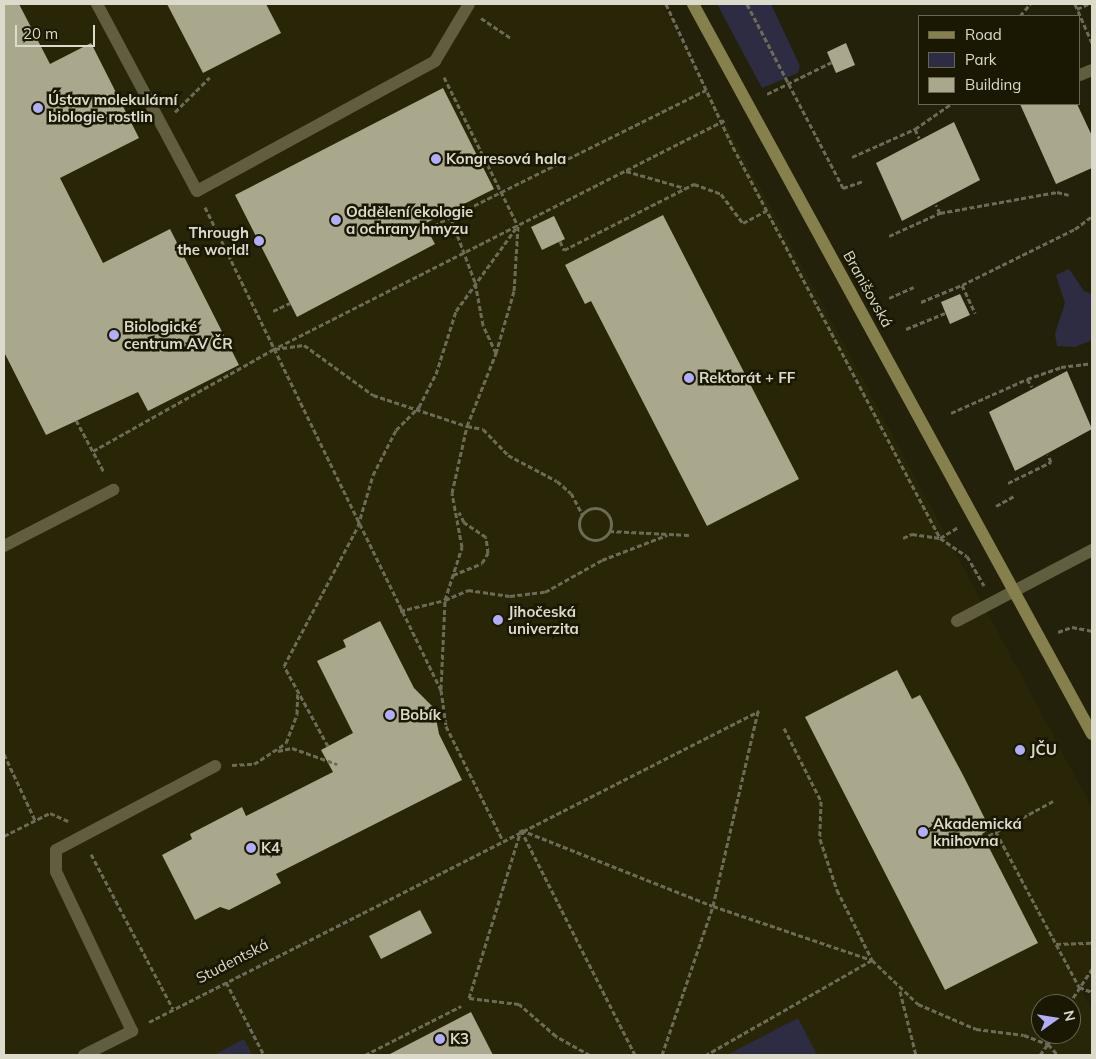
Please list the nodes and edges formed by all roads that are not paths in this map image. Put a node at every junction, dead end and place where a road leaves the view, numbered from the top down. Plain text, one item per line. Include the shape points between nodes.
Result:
1 (97, 4) edge
2 (693, 4) edge
3 (468, 6) edge
4 (113, 490) road end
5 (4, 546) edge
6 (1092, 550) edge
7 (1016, 590) junction
8 (957, 621) dead end
9 (1092, 734) edge
10 (215, 766) road end
11 (84, 1055) edge

1 - 3 street via 197,191 436,61
2 - 7 street, Branišovská
4 - 5 street
6 - 7 street
7 - 8 street
7 - 9 street, Branišovská
10 - 11 street via 56,850 56,872 132,1031

